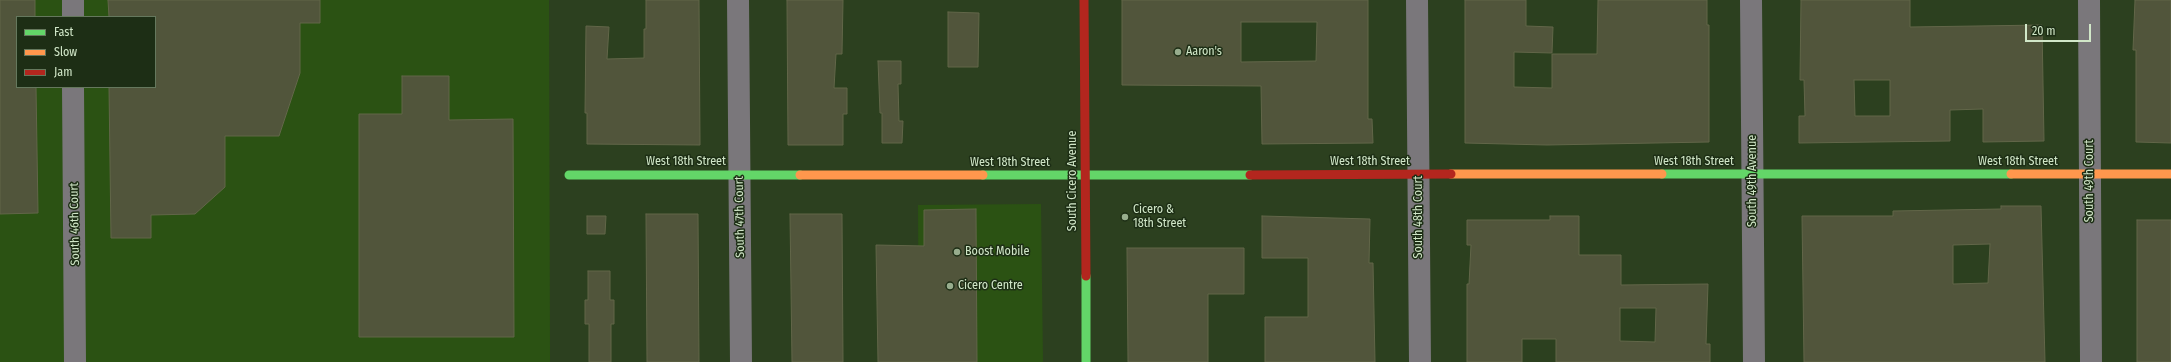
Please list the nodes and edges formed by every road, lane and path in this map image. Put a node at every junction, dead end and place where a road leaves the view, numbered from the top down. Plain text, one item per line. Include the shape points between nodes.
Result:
1 (72, 0) edge
2 (738, 0) edge
3 (1084, 0) edge
4 (1417, 0) edge
5 (1751, 0) edge
6 (2089, 0) edge
7 (73, 16) edge
8 (73, 88) edge
9 (739, 174) junction
10 (1418, 174) junction
11 (1753, 174) junction
12 (2090, 174) junction
13 (2171, 174) edge
14 (569, 175) dead end
15 (1085, 175) junction
16 (75, 362) edge
17 (741, 362) edge
18 (1086, 362) edge
19 (1420, 362) edge
20 (1754, 362) edge
21 (2091, 362) edge

1 - 7 street
2 - 9 street, South 47th Court
3 - 15 street, South Cicero Avenue
4 - 10 street, South 48th Court
5 - 11 street, South 49th Avenue
6 - 12 street, South 49th Court
8 - 16 street, South 46th Court
9 - 14 street, West 18th Street
9 - 15 street, West 18th Street
9 - 17 street, South 47th Court
10 - 11 street, West 18th Street
10 - 15 street, West 18th Street
10 - 19 street, South 48th Court
11 - 12 street, West 18th Street
11 - 20 street, South 49th Avenue
12 - 13 street, West 18th Street
12 - 21 street, South 49th Court
15 - 18 street, South Cicero Avenue

